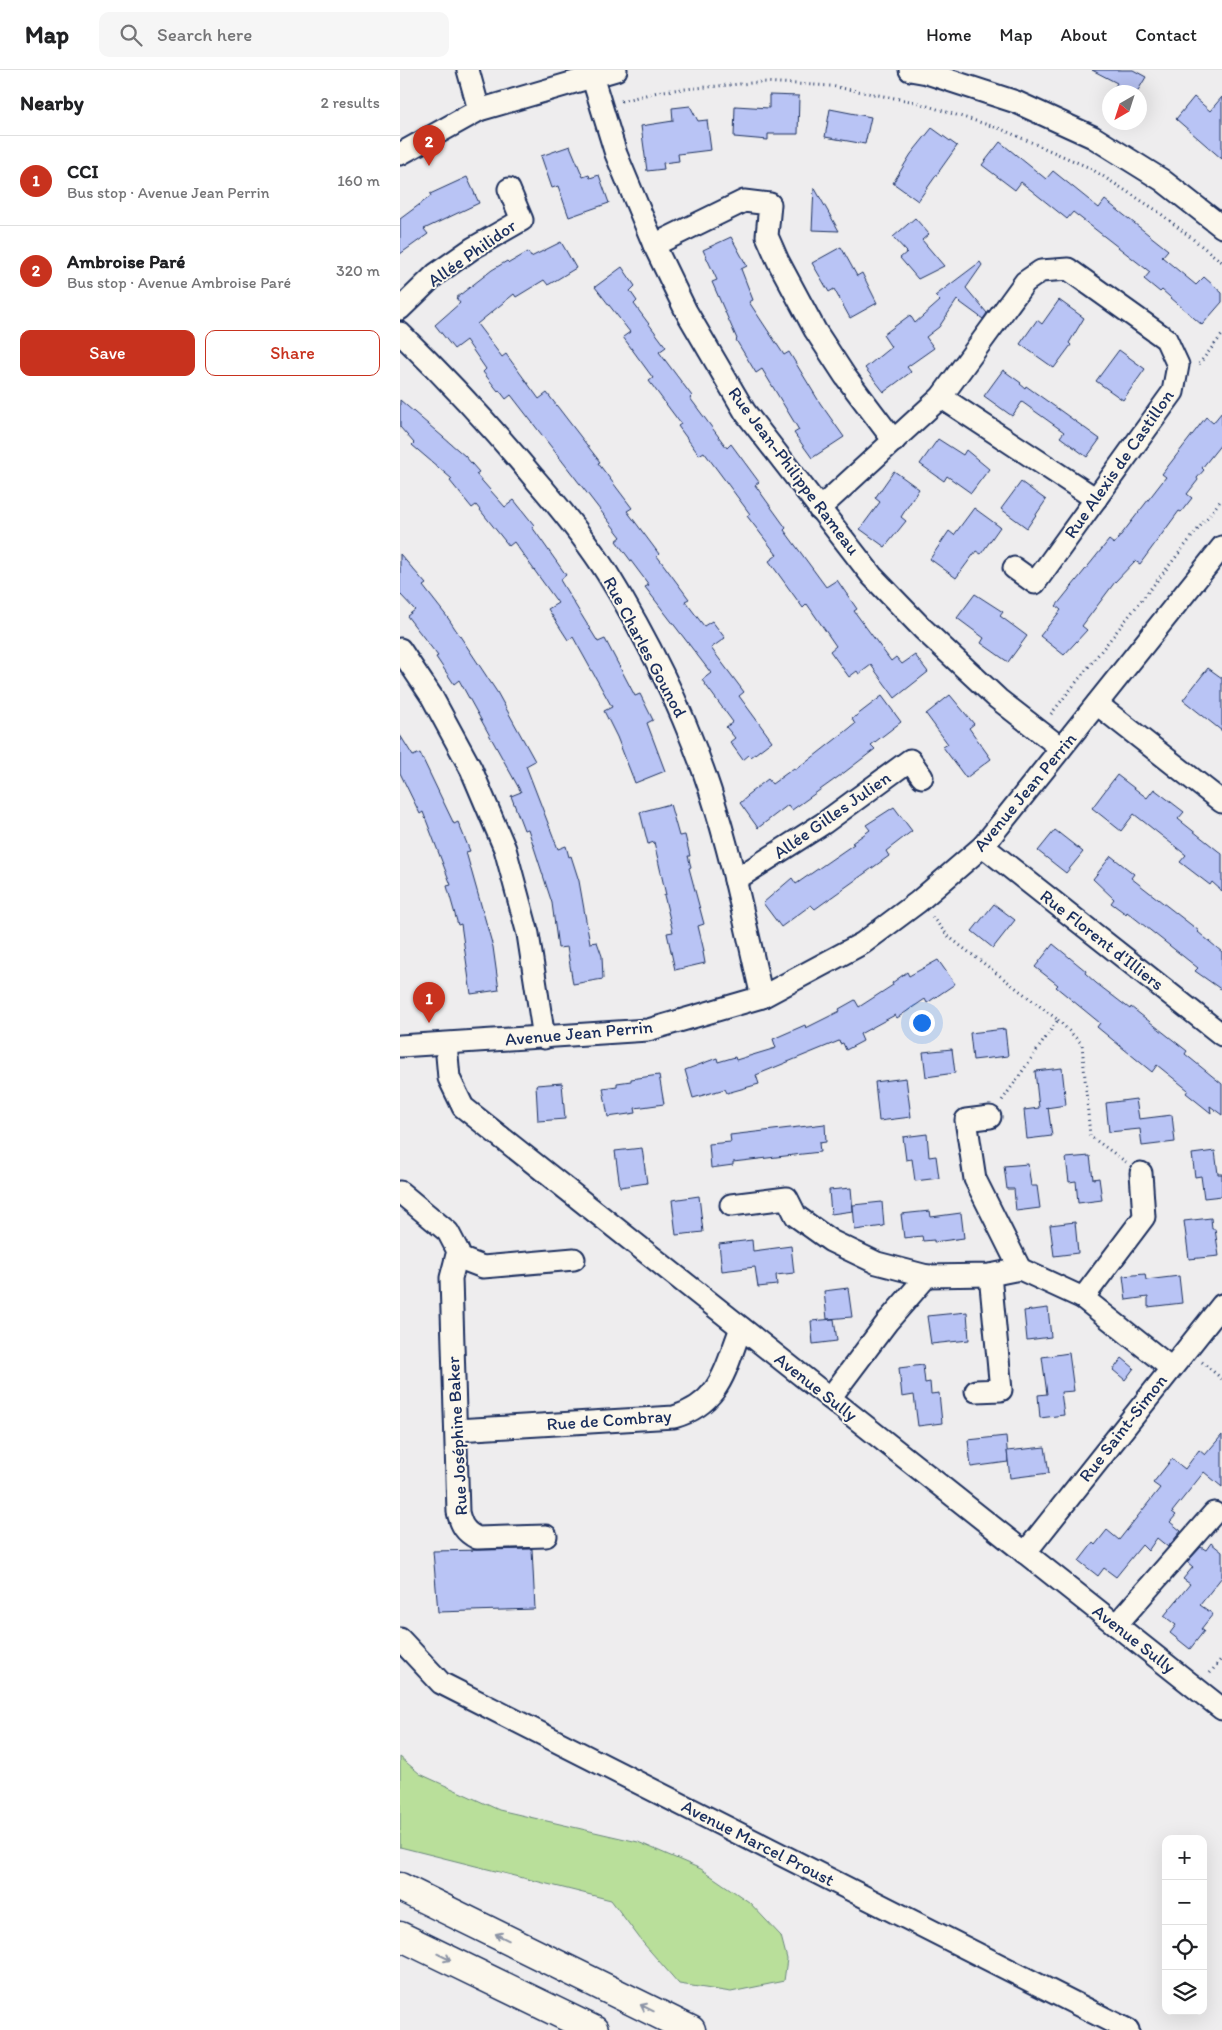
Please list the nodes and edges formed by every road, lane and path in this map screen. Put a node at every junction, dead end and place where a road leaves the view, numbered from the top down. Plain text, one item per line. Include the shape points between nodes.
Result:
1 (468, 70) edge
2 (616, 70) edge
3 (910, 70) edge
4 (592, 76) junction
5 (602, 106) junction
6 (479, 110) junction
7 (400, 154) edge
8 (510, 189) dead end
9 (1222, 226) edge
10 (654, 245) junction
11 (1222, 262) edge
12 (400, 309) edge
13 (400, 333) edge
14 (1222, 335) edge
15 (1178, 365) junction
16 (941, 397) junction
17 (894, 441) junction
18 (1096, 499) junction
19 (1222, 499) edge
20 (819, 509) junction
21 (1222, 548) edge
22 (1014, 568) dead end
23 (400, 649) edge
24 (1097, 704) junction
25 (1037, 729) junction
26 (1061, 748) junction
27 (922, 777) dead end
28 (1222, 802) edge
29 (983, 846) junction
30 (735, 880) junction
31 (918, 902) junction
32 (762, 997) junction
33 (1058, 1020) junction
34 (1222, 1035) edge
35 (544, 1038) junction
36 (446, 1044) junction
37 (400, 1046) edge
38 (990, 1117) joint
39 (1142, 1173) joint
40 (400, 1192) edge
41 (731, 1205) dead end
42 (457, 1257) junction
43 (574, 1259) dead end
44 (1020, 1269) junction
45 (990, 1275) junction
46 (928, 1276) junction
47 (1083, 1298) junction
48 (1222, 1305) edge
49 (741, 1328) junction
50 (1187, 1349) junction
51 (1171, 1368) junction
52 (1222, 1379) edge
53 (976, 1391) dead end
54 (830, 1398) junction
55 (457, 1430) junction
56 (1214, 1513) dead end
57 (546, 1536) dead end
58 (1025, 1552) junction
59 (1116, 1625) junction
60 (400, 1639) edge
61 (1222, 1709) edge
62 (400, 1887) edge
63 (400, 1936) edge
64 (594, 2030) edge
65 (691, 2030) edge
66 (1128, 2030) edge

1 - 6 street
2 - 4 street
3 - 9 street via 1016,102 1093,137 1162,180
4 - 5 street, Rue Jean-Philippe Rameau
4 - 6 street
5 - 10 street, Rue Jean-Philippe Rameau via 616,154
5 - 11 path via 662,91 763,82 831,86 915,102 1002,129 1090,168 1156,210
6 - 7 street
8 - 12 street, Allée Philidor via 522,220 436,274
10 - 17 street via 744,201 770,204 767,236 778,261 815,330
10 - 20 street, Rue Jean-Philippe Rameau via 686,311 745,412
13 - 30 street, Rue Charles Gounod via 499,437 557,504 607,572 648,643 683,717 710,790
14 - 15 path via 1195,368
15 - 16 street via 1166,339 1068,269 1041,271 1025,282
15 - 18 street, Rue Alexis de Castillon via 1173,392
16 - 17 street
16 - 18 street
17 - 20 street
18 - 22 street, Rue Alexis de Castillon via 1035,583
19 - 25 path via 1063,701
20 - 25 street, Rue Jean-Philippe Rameau via 872,576 923,629 998,699
21 - 24 street, Avenue Jean Perrin
23 - 35 street via 432,697 471,769 505,849 528,934
24 - 26 street, Avenue Jean Perrin
24 - 28 street
25 - 26 street, Rue Jean-Philippe Rameau
26 - 29 street, Avenue Jean Perrin
27 - 30 street, Allée Gilles Julien via 910,760 824,823
29 - 31 street, Avenue Jean Perrin
29 - 34 street, Rue Florent d'Illiers
30 - 32 street, Rue Charles Gounod
31 - 32 street, Avenue Jean Perrin via 863,943
31 - 33 path via 949,938
32 - 35 street, Avenue Jean Perrin via 648,1030
33 - 38 path
33 - 39 path via 1082,1044 1090,1136
35 - 36 street, Avenue Jean Perrin
36 - 37 street, Avenue Jean Perrin
36 - 49 street, Avenue Sully via 449,1078 463,1107
38 - 44 street via 966,1120 975,1179
39 - 47 street via 1144,1217
40 - 42 street via 448,1232 458,1251
41 - 46 street via 787,1198 796,1216 831,1241 877,1263
42 - 43 street via 483,1267
42 - 55 street, Rue Joséphine Baker via 451,1278
44 - 45 street
44 - 47 street
45 - 46 street
45 - 53 street via 1001,1390
46 - 54 street via 888,1320
47 - 51 street
48 - 50 street, Rue Saint-Simon
49 - 54 street, Avenue Sully
49 - 55 street, Rue de Combray via 720,1384 691,1412 674,1417
50 - 51 street, Rue Saint-Simon
50 - 52 path
51 - 58 street, Rue Saint-Simon
54 - 58 street, Avenue Sully
55 - 57 street, Rue Joséphine Baker via 458,1512 469,1534 477,1538
56 - 59 street
58 - 59 street, Avenue Sully
59 - 61 street, Avenue Sully
60 - 66 street, Avenue Marcel Proust via 441,1683
65 -> 62 main road
63 -> 64 main road

